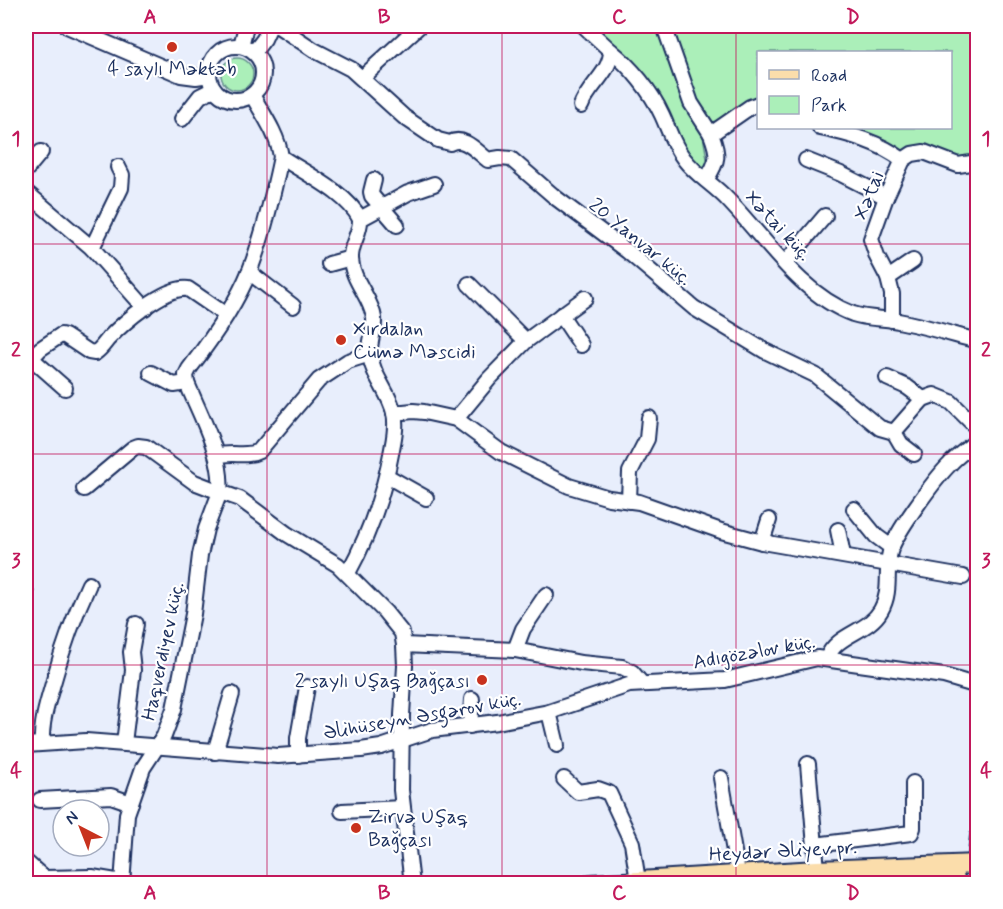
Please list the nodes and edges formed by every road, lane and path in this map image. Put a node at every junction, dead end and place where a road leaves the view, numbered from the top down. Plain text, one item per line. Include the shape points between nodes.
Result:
1 (67, 26) edge
2 (246, 26) edge
3 (270, 26) edge
4 (278, 26) edge
5 (419, 26) edge
6 (584, 26) edge
7 (664, 26) edge
8 (248, 49) junction
9 (611, 51) junction
10 (362, 78) junction
11 (212, 82) junction
12 (252, 95) junction
13 (757, 105) edge
14 (581, 106) dead end
15 (182, 119) dead end
16 (824, 129) edge
17 (711, 134) junction
18 (41, 152) dead end
19 (281, 157) junction
20 (806, 160) dead end
21 (903, 160) junction
22 (978, 162) edge
23 (118, 167) dead end
24 (26, 170) edge
25 (375, 180) dead end
26 (706, 180) junction
27 (434, 184) dead end
28 (26, 192) edge
29 (886, 197) junction
30 (381, 207) junction
31 (825, 216) dead end
32 (360, 219) junction
33 (398, 225) dead end
34 (92, 248) junction
35 (351, 258) junction
36 (913, 261) dead end
37 (784, 263) junction
38 (330, 264) dead end
39 (249, 272) junction
40 (888, 278) junction
41 (469, 284) dead end
42 (585, 298) dead end
43 (293, 306) dead end
44 (145, 308) junction
45 (226, 315) junction
46 (561, 315) junction
47 (892, 320) junction
48 (526, 341) junction
49 (978, 341) edge
50 (581, 345) dead end
51 (370, 354) junction
52 (28, 361) edge
53 (151, 373) dead end
54 (887, 378) dead end
55 (187, 383) junction
56 (65, 388) dead end
57 (923, 399) junction
58 (394, 413) junction
59 (649, 418) dead end
60 (456, 419) junction
61 (978, 429) edge
62 (894, 432) junction
63 (978, 439) edge
64 (914, 454) dead end
65 (217, 456) junction
66 (387, 476) junction
67 (84, 489) dead end
68 (220, 492) junction
69 (426, 498) dead end
70 (630, 501) junction
71 (854, 509) dead end
72 (769, 520) dead end
73 (838, 530) dead end
74 (762, 542) junction
75 (891, 548) junction
76 (843, 555) junction
77 (889, 563) junction
78 (348, 573) junction
79 (963, 577) dead end
80 (89, 584) dead end
81 (546, 595) dead end
82 (136, 624) dead end
83 (404, 645) junction
84 (515, 650) junction
85 (827, 658) junction
86 (642, 684) junction
87 (978, 686) edge
88 (307, 687) dead end
89 (232, 694) dead end
90 (472, 699) dead end
91 (549, 712) junction
92 (470, 726) junction
93 (401, 741) junction
94 (42, 743) junction
95 (124, 743) junction
96 (26, 745) edge
97 (557, 745) dead end
98 (157, 748) junction
99 (215, 752) junction
100 (298, 754) junction
101 (808, 764) dead end
102 (721, 778) dead end
103 (564, 779) dead end
104 (913, 783) dead end
105 (40, 800) dead end
106 (131, 803) junction
107 (402, 808) junction
108 (342, 811) dead end
109 (978, 836) edge
110 (815, 845) junction
111 (26, 862) edge
112 (976, 870) edge
113 (738, 874) junction
114 (815, 877) edge
115 (638, 881) junction
116 (122, 883) edge
117 (411, 884) edge
118 (591, 884) edge

1 - 11 street via 181,75
2 - 8 street
3 - 8 street via 264,39
4 - 10 street, 20 Yanvar küç.
5 - 10 street
6 - 9 street, Xətai küç.
7 - 17 street via 691,104
8 - 11 street via 227,47 215,55 210,68
8 - 12 street via 264,70 261,84
9 - 14 street via 608,66
9 - 26 street, Xətai küç. via 629,67 654,101 673,144 686,162
10 - 62 street, 20 Yanvar küç. via 404,117 438,140 464,142 488,160 511,159 694,308 765,351 815,375 880,428
11 - 12 street via 225,98 239,100
11 - 15 street
12 - 19 street via 275,136
13 - 17 street
16 - 21 street via 865,140
17 - 26 street via 718,154
18 - 24 street
19 - 32 street via 345,200
19 - 39 street via 267,220
20 - 29 street
21 - 22 street, Xətai via 924,152 958,165
21 - 29 street, Xətai
23 - 34 street via 122,188
25 - 30 street via 371,192
26 - 37 street, Xətai küç. via 736,207
27 - 30 street
28 - 34 street
29 - 40 street, Xətai via 871,239
30 - 32 street
30 - 33 street
31 - 37 street
32 - 35 street
34 - 44 street
35 - 38 street
35 - 51 street via 373,315
36 - 40 street
37 - 47 street, Xətai küç. via 837,306 856,315
39 - 43 street
39 - 45 street
40 - 47 street, Xətai
41 - 48 street
42 - 46 street
44 - 45 street via 180,288 188,289
44 - 52 street via 95,353 61,335
45 - 55 street via 189,369
46 - 48 street
46 - 50 street
47 - 49 street, Xətai küç.
48 - 60 street
51 - 58 street
51 - 65 street via 348,361 319,380 259,451
52 - 56 street
53 - 55 street via 174,385
54 - 57 street
55 - 65 street
57 - 61 street via 934,395 944,398
57 - 62 street
58 - 60 street via 424,412
58 - 66 street
59 - 70 street via 647,440 630,472
60 - 70 street via 501,452 569,486
62 - 64 street, 20 Yanvar küç.
63 - 75 street via 935,481
65 - 68 street
66 - 69 street
66 - 78 street via 364,542
67 - 68 street via 138,446 146,447 194,482
68 - 78 street via 240,499
68 - 98 street, Haqverdiyev küç. via 201,548 193,614 174,709
70 - 74 street
71 - 75 street
72 - 74 street
73 - 76 street
74 - 76 street
75 - 77 street
76 - 77 street
77 - 79 street
77 - 85 street via 888,588 881,610 869,624 836,643
78 - 83 street via 397,625
80 - 94 street via 64,644 43,720
81 - 84 street via 523,629
82 - 95 street
83 - 84 street
83 - 93 street
84 - 86 street via 622,667
85 - 86 street, Adıgözəlov küç. via 725,680
85 - 87 street, Adıgözəlov küç. via 944,676
86 - 91 street, Əlihüseyn Əsgərov küç.
88 - 100 street via 297,738
89 - 99 street
90 - 92 street
91 - 92 street, Əlihüseyn Əsgərov küç.
91 - 97 street
92 - 93 street, Əlihüseyn Əsgərov küç. via 432,730
93 - 100 street, Əlihüseyn Əsgərov küç. via 361,750
93 - 107 street
94 - 95 street, Əlihüseyn Əsgərov küç.
94 - 96 street, Əlihüseyn Əsgərov küç.
95 - 98 street, Əlihüseyn Əsgərov küç.
98 - 99 street, Əlihüseyn Əsgərov küç.
98 - 106 street, Haqverdiyev küç. via 143,768
99 - 100 street, Əlihüseyn Əsgərov küç.
101 - 110 street
102 - 113 street
103 - 115 street via 578,792 598,789 609,793 632,843
104 - 110 street via 911,833
105 - 106 street via 111,796
106 - 116 street, Haqverdiyev küç.
107 - 108 street
107 - 117 street
109 - 112 street
110 - 114 street
111 - 116 street via 44,878 92,877
112 - 114 main road, Heydər Əliyev pr.
113 - 114 main road, Heydər Əliyev pr.
113 - 115 main road, Heydər Əliyev pr.
115 - 118 main road, Heydər Əliyev pr.

